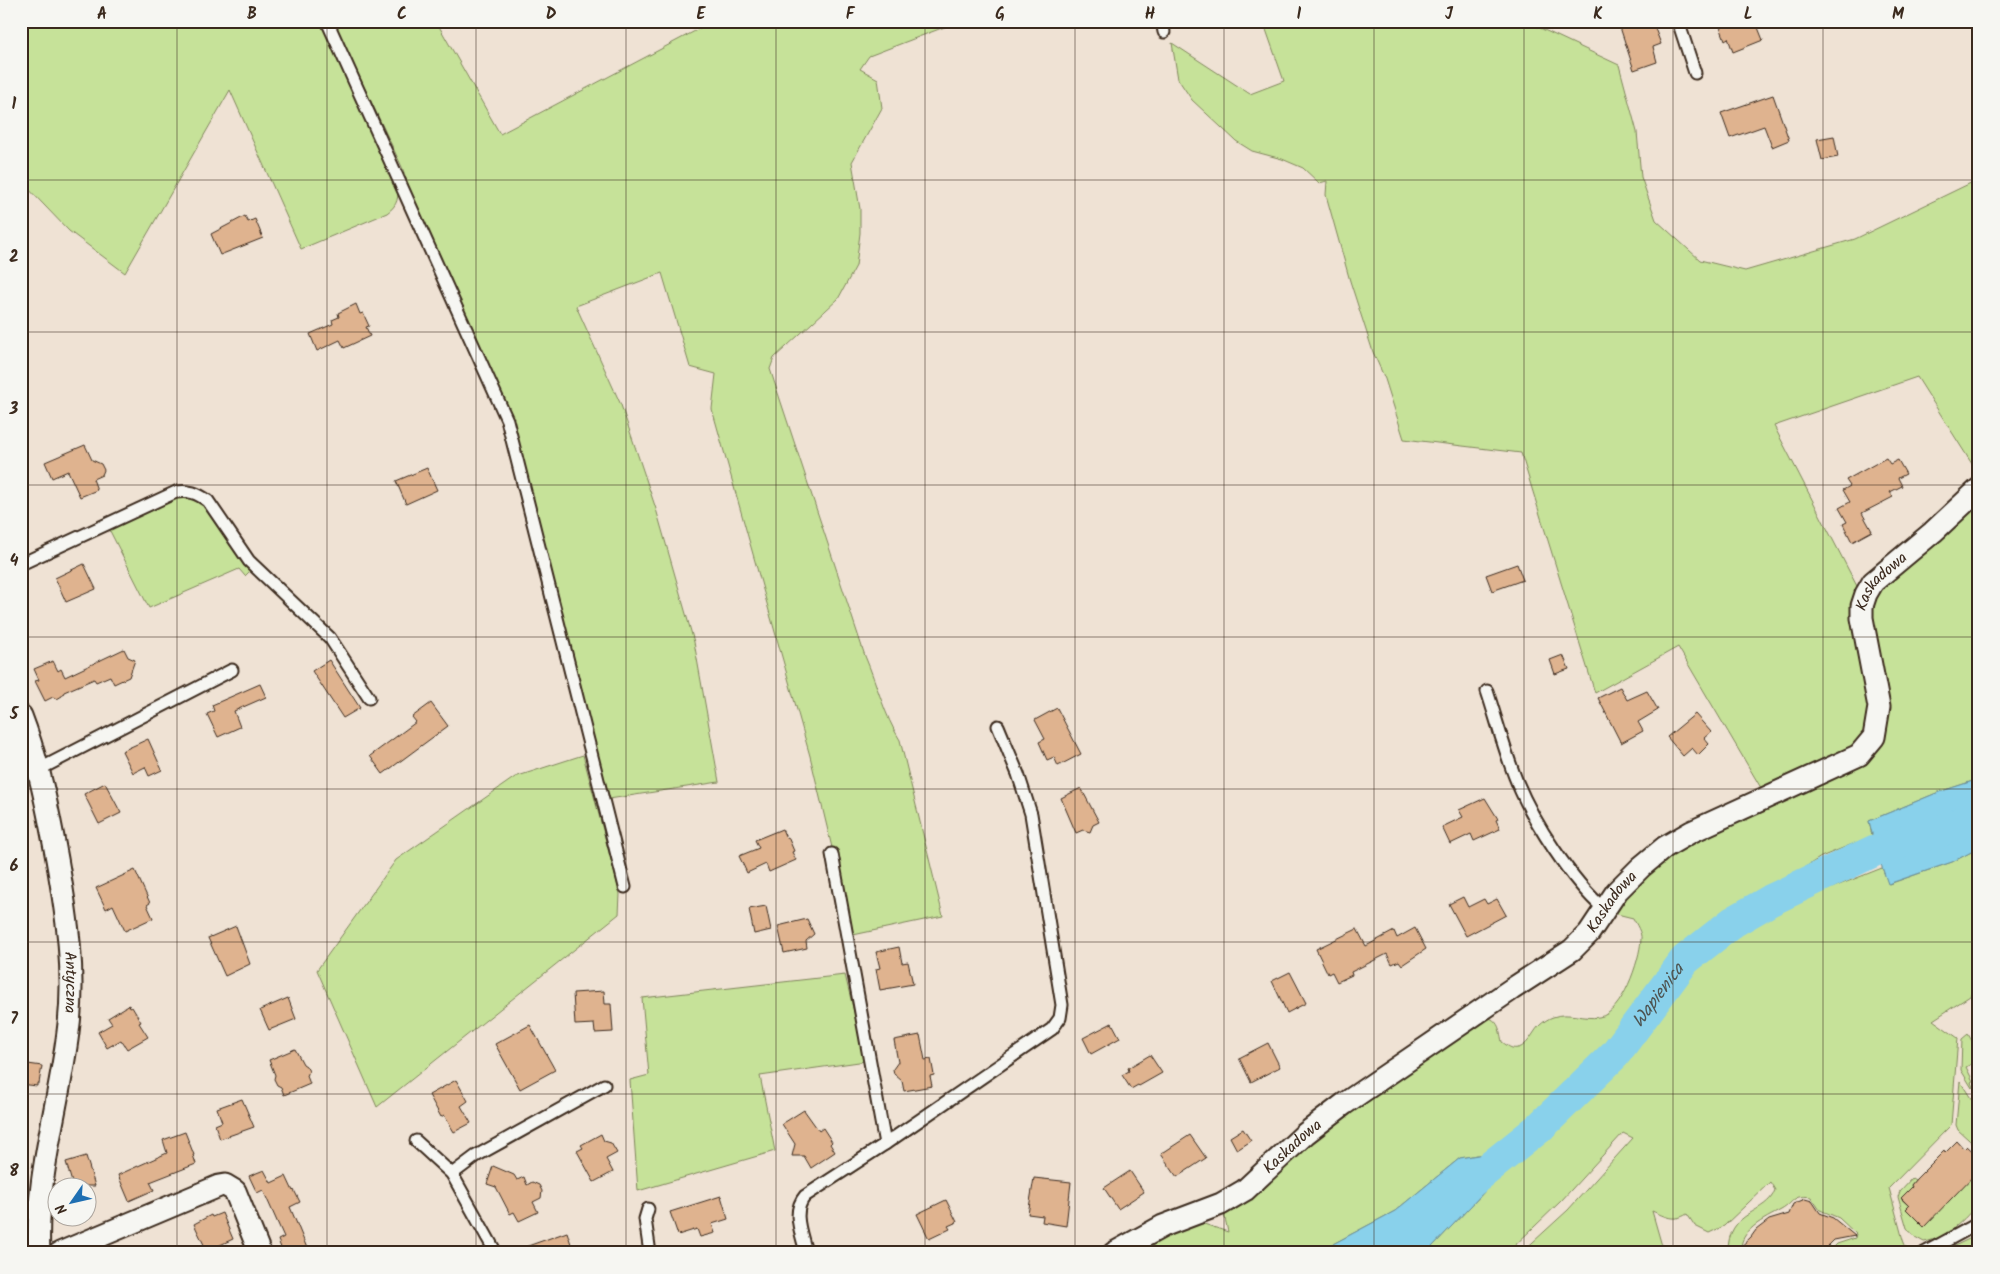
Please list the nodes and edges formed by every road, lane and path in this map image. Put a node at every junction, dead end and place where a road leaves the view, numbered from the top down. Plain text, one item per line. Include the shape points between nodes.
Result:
1 (327, 21) edge
2 (1678, 21) edge
3 (1695, 73) dead end
4 (1979, 489) edge
5 (21, 564) edge
6 (232, 670) dead end
7 (1487, 691) dead end
8 (369, 698) dead end
9 (21, 716) edge
10 (998, 726) dead end
11 (40, 769) junction
12 (832, 854) dead end
13 (625, 887) dead end
14 (1604, 909) junction
15 (604, 1085) dead end
16 (416, 1141) dead end
17 (885, 1144) junction
18 (452, 1174) junction
19 (648, 1209) dead end
20 (1979, 1223) edge
21 (39, 1253) edge
22 (60, 1253) edge
23 (260, 1253) edge
24 (496, 1253) edge
25 (650, 1253) edge
26 (806, 1253) edge
27 (1114, 1253) edge
28 (1924, 1253) edge

1 - 13 lane via 507,420
2 - 3 lane
4 - 14 street, Kaskadowa via 1873,582 1866,594 1862,618 1879,707 1874,737 1868,746 1851,760 1690,832 1664,847 1641,867
5 - 8 lane via 176,492 187,490 200,495 208,501 249,561 330,638
6 - 11 lane
7 - 14 lane via 1517,783 1558,854 1584,889
9 - 11 street, Antyczna
10 - 17 lane via 1031,814 1062,1005 1060,1018 1052,1029
11 - 21 street, Antyczna via 62,888 72,975 68,1033 38,1211
12 - 17 lane
14 - 27 street, Kaskadowa via 1589,933 1572,950 1338,1108 1245,1190 1221,1204 1163,1226
15 - 18 lane via 476,1156
16 - 18 lane
17 - 26 lane via 799,1203 797,1211
18 - 24 lane
19 - 25 lane via 645,1220
20 - 28 lane
22 - 23 street via 226,1185 235,1192

